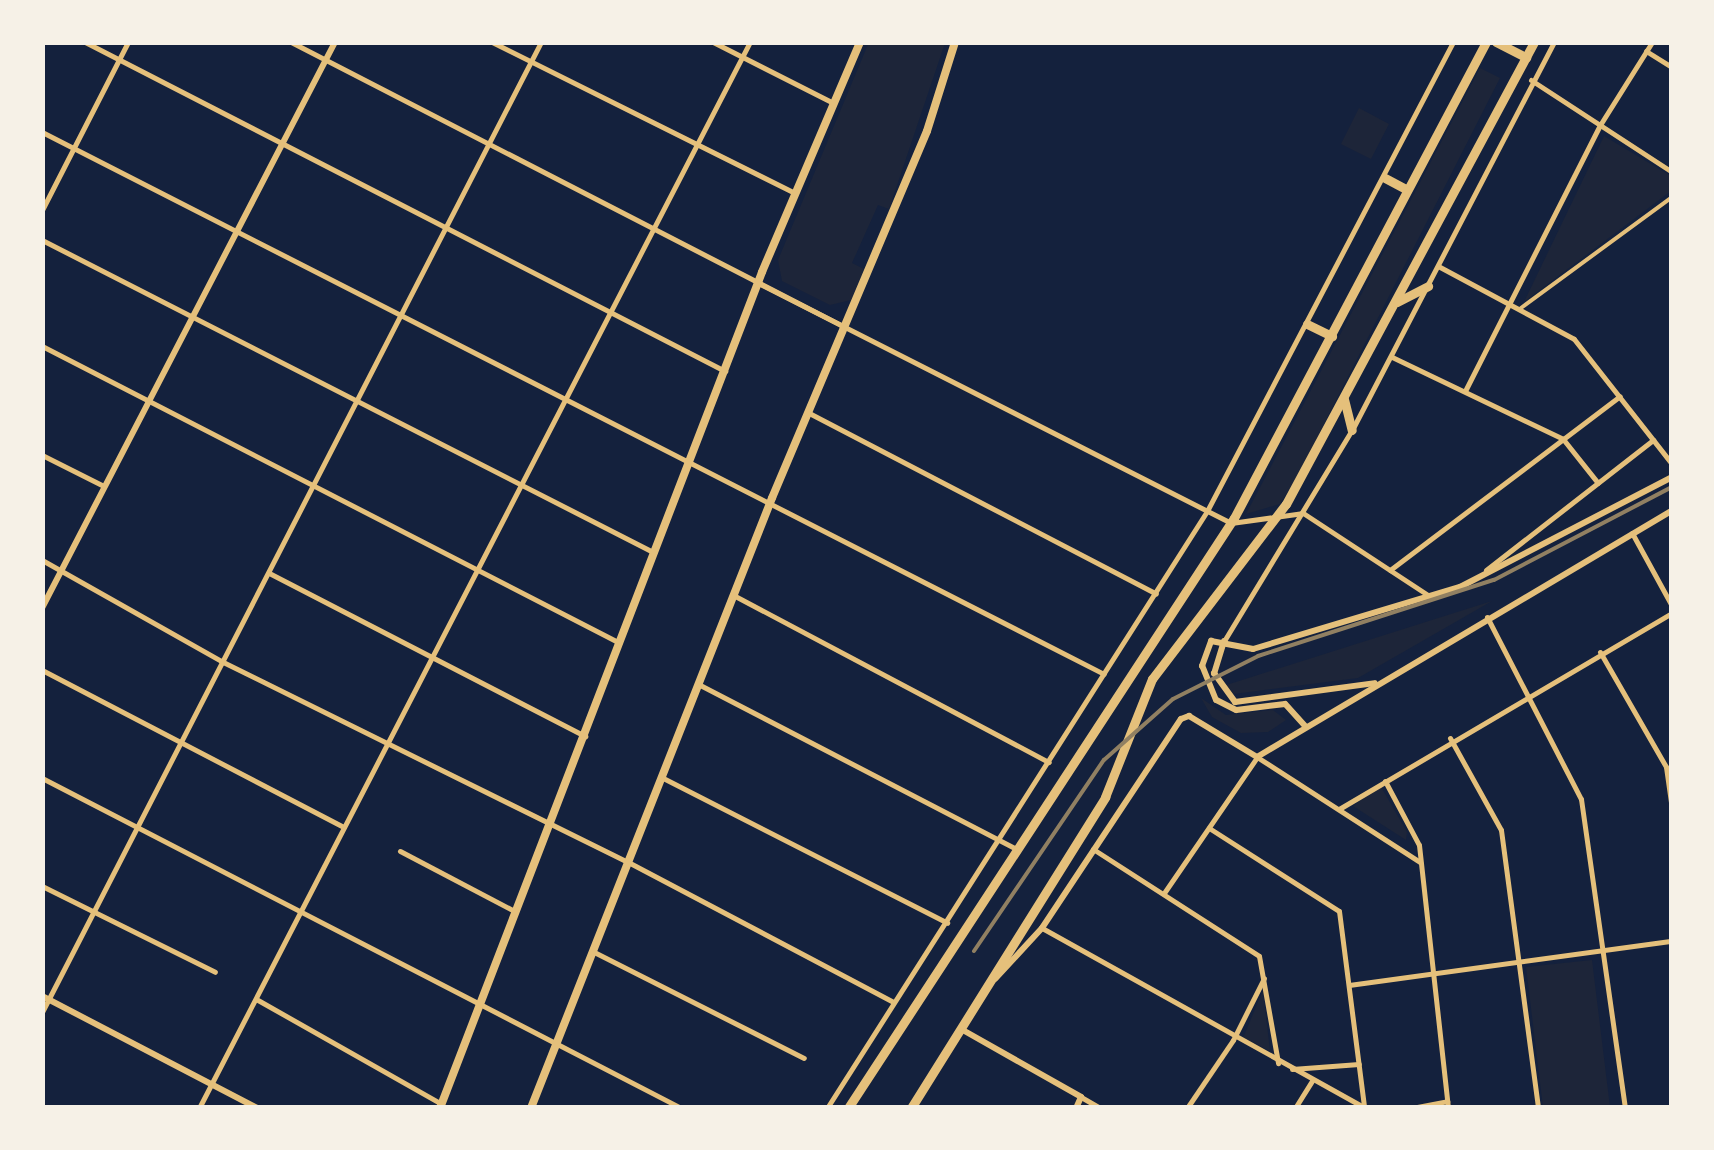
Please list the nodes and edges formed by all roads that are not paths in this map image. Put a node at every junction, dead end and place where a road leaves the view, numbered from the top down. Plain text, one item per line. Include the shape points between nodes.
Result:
1 (85, 42) edge
2 (128, 42) edge
3 (291, 42) edge
4 (335, 42) edge
5 (492, 42) edge
6 (541, 42) edge
7 (713, 42) edge
8 (750, 42) edge
9 (860, 42) edge
10 (954, 42) edge
11 (1453, 42) edge
12 (1486, 42) edge
13 (1496, 42) edge
14 (1534, 42) edge
15 (1554, 42) edge
16 (1652, 42) edge
17 (1646, 51) junction
18 (742, 56) junction
19 (1526, 57) junction
20 (119, 61) junction
21 (326, 61) junction
22 (530, 63) junction
23 (1672, 66) edge
24 (1531, 80) junction
25 (833, 103) junction
26 (1600, 124) junction
27 (42, 132) edge
28 (698, 143) junction
29 (283, 145) junction
30 (488, 148) junction
31 (74, 149) junction
32 (1672, 172) edge
33 (1385, 178) junction
34 (1406, 188) junction
35 (795, 193) junction
36 (1672, 196) edge
37 (42, 210) edge
38 (654, 228) junction
39 (240, 231) junction
40 (445, 231) junction
41 (42, 240) edge
42 (1438, 266) junction
43 (758, 283) junction
44 (1428, 286) junction
45 (1508, 301) junction
46 (1394, 303) junction
47 (1521, 308) junction
48 (609, 313) junction
49 (194, 318) junction
50 (400, 319) junction
51 (1308, 324) junction
52 (847, 326) junction
53 (1332, 336) junction
54 (42, 346) edge
55 (1392, 357) junction
56 (725, 371) junction
57 (1465, 391) junction
58 (1620, 396) junction
59 (1344, 398) junction
60 (564, 400) junction
61 (151, 401) junction
62 (356, 403) junction
63 (809, 413) junction
64 (1352, 430) junction
65 (1563, 439) junction
66 (1654, 440) junction
67 (42, 455) edge
68 (690, 464) junction
69 (1672, 464) edge
70 (1672, 477) edge
71 (1598, 483) junction
72 (521, 485) junction
73 (104, 486) junction
74 (312, 489) junction
75 (769, 506) junction
76 (1207, 511) junction
77 (1672, 511) edge
78 (1303, 514) junction
79 (1279, 516) junction
80 (1231, 523) junction
81 (1632, 534) junction
82 (656, 553) junction
83 (42, 560) edge
84 (62, 570) junction
85 (477, 570) junction
86 (1390, 570) junction
87 (268, 574) junction
88 (1475, 580) junction
89 (1156, 594) junction
90 (735, 596) junction
91 (1431, 596) junction
92 (42, 608) edge
93 (1672, 609) edge
94 (1487, 616) junction
95 (1224, 641) junction
96 (621, 644) junction
97 (1600, 652) junction
98 (432, 656) junction
99 (223, 662) junction
100 (42, 670) edge
101 (1104, 674) junction
102 (1381, 682) junction
103 (700, 685) junction
104 (1334, 691) junction
105 (1529, 694) junction
106 (1340, 705) junction
107 (1306, 728) junction
108 (585, 736) junction
109 (1450, 738) junction
110 (387, 742) junction
111 (181, 744) junction
112 (1258, 757) junction
113 (1049, 762) junction
114 (42, 778) edge
115 (663, 778) junction
116 (1384, 780) junction
117 (1340, 809) junction
118 (1672, 809) edge
119 (551, 825) junction
120 (136, 827) junction
121 (344, 827) junction
122 (1209, 828) junction
123 (1000, 840) junction
124 (1093, 849) junction
125 (1019, 850) junction
126 (400, 851) dead end
127 (628, 862) junction
128 (1420, 862) junction
129 (42, 886) edge
130 (1164, 894) junction
131 (299, 910) junction
132 (94, 912) junction
133 (516, 912) junction
134 (947, 924) junction
135 (1042, 928) junction
136 (1672, 941) edge
137 (1604, 950) junction
138 (594, 952) junction
139 (1520, 960) junction
140 (215, 972) dead end
141 (1433, 972) junction
142 (1266, 975) junction
143 (1349, 985) junction
144 (984, 991) junction
145 (46, 998) edge
146 (256, 999) junction
147 (893, 1002) junction
148 (480, 1003) junction
149 (42, 1012) edge
150 (961, 1028) junction
151 (1233, 1040) junction
152 (559, 1043) junction
153 (804, 1058) dead end
154 (1278, 1062) junction
155 (1359, 1064) junction
156 (1291, 1070) junction
157 (1312, 1080) junction
158 (211, 1084) junction
159 (1081, 1097) junction
160 (1448, 1104) edge
161 (440, 1106) edge
162 (1364, 1107) edge
163 (199, 1108) edge
164 (257, 1108) edge
165 (531, 1108) edge
166 (681, 1108) edge
167 (826, 1108) edge
168 (848, 1108) edge
169 (911, 1108) edge
170 (1076, 1108) edge
171 (1100, 1108) edge
172 (1187, 1108) edge
173 (1294, 1108) edge
174 (1412, 1108) edge
175 (1538, 1108) edge
176 (1625, 1108) edge

1 - 20 street
2 - 20 street
3 - 21 street
4 - 21 street
5 - 22 street
6 - 22 street
7 - 18 street
8 - 18 street
9 - 25 main road
10 - 52 main road via 927,131
11 - 33 street
12 - 34 main road
13 - 19 main road
14 - 19 main road
15 - 24 street
16 - 17 street
17 - 23 street
17 - 26 street
18 - 25 street
18 - 28 street
19 - 46 main road
20 - 29 street
20 - 31 street
21 - 29 street
21 - 30 street
22 - 28 street
22 - 30 street
24 - 26 street
24 - 42 street
25 - 35 main road
26 - 32 street
26 - 45 street
27 - 31 street
28 - 35 street
28 - 38 street
29 - 39 street
29 - 40 street
30 - 38 street
30 - 40 street
31 - 37 street
31 - 39 street
33 - 34 main road
33 - 51 street
34 - 53 main road
35 - 43 main road
36 - 47 street
38 - 43 street
38 - 48 street
39 - 49 street
39 - 50 street
40 - 48 street
40 - 50 street
41 - 49 street
42 - 44 street
42 - 45 street
43 - 52 street
43 - 56 main road
44 - 46 main road
44 - 55 street
45 - 47 street
45 - 57 street
46 - 59 main road
47 - 58 street via 1574,339
48 - 56 street
48 - 60 street
49 - 61 street
49 - 62 street
50 - 60 street
50 - 62 street
51 - 53 main road
51 - 76 street
52 - 63 main road
52 - 76 street
53 - 80 main road
54 - 61 street
55 - 57 street
55 - 64 street
56 - 68 main road
57 - 65 street
58 - 65 street
58 - 66 street
59 - 64 main road
59 - 79 main road
60 - 68 street
60 - 72 street
61 - 73 street
61 - 74 street
62 - 72 street
62 - 74 street
63 - 75 main road
63 - 89 street
64 - 78 street
65 - 71 street
65 - 86 street
66 - 69 street
66 - 71 street
67 - 73 street
68 - 75 street
68 - 82 main road
70 - 88 street
71 - 88 street
72 - 82 street
72 - 85 street
73 - 84 street
74 - 85 street
74 - 87 street
75 - 90 main road
75 - 101 street
76 - 80 street
76 - 89 street
77 - 81 street
78 - 79 street
78 - 86 street
78 - 95 street
79 - 80 street
79 - 144 main road via 1152,679 1105,796
80 - 125 main road
81 - 93 street
81 - 94 street
82 - 96 main road
83 - 84 street
84 - 92 street
84 - 99 street
85 - 96 street
85 - 98 street
86 - 91 street
87 - 98 street
87 - 99 street
88 - 91 street
89 - 101 street
90 - 103 main road
90 - 113 street
91 - 95 street via 1252,649
93 - 97 street
94 - 102 street
94 - 105 street
95 - 104 street via 1214,673 1230,700
95 - 107 street via 1211,641 1202,660 1216,700 1236,710 1285,704
96 - 108 main road
97 - 105 street
97 - 118 street via 1666,767
98 - 108 street
98 - 110 street
99 - 110 street
99 - 111 street
100 - 111 street
101 - 113 street
102 - 104 street
102 - 106 street
103 - 115 main road
103 - 123 street
104 - 106 street
105 - 109 street
105 - 137 street via 1581,799
106 - 107 street
107 - 112 street
108 - 119 main road
109 - 116 street
109 - 139 street via 1501,830
110 - 119 street
110 - 121 street
111 - 120 street
111 - 121 street
112 - 117 street
112 - 122 street
112 - 124 street via 1186,716
113 - 123 street
114 - 120 street
115 - 127 main road
115 - 134 street
116 - 117 street
116 - 128 street via 1418,845
117 - 128 street
119 - 127 street
119 - 133 main road
120 - 131 street
120 - 132 street
121 - 131 street
122 - 130 street
122 - 143 street via 1339,910
123 - 125 street
123 - 134 street
124 - 130 street
124 - 135 street
125 - 168 main road
126 - 133 street
127 - 138 main road
127 - 147 street
128 - 141 street
129 - 132 street
130 - 142 street via 1259,956
131 - 146 street
131 - 148 street
132 - 140 street
132 - 145 street
133 - 148 main road
134 - 147 street
135 - 144 street
135 - 151 street
136 - 137 street
137 - 139 street
137 - 176 street
138 - 152 main road
138 - 153 street
139 - 141 street
139 - 175 street
141 - 143 street
141 - 160 street
142 - 151 street
142 - 154 street
143 - 155 street
144 - 150 main road
145 - 149 street
145 - 158 street
146 - 158 street
146 - 161 street
147 - 167 street
148 - 152 street
148 - 161 main road
150 - 159 street
150 - 169 main road
151 - 154 street
151 - 172 street
152 - 165 main road
152 - 166 street
154 - 156 street
155 - 156 street
155 - 162 street
156 - 157 street
157 - 162 street
157 - 173 street
158 - 163 street
158 - 164 street
159 - 170 street
159 - 171 street
160 - 174 street

